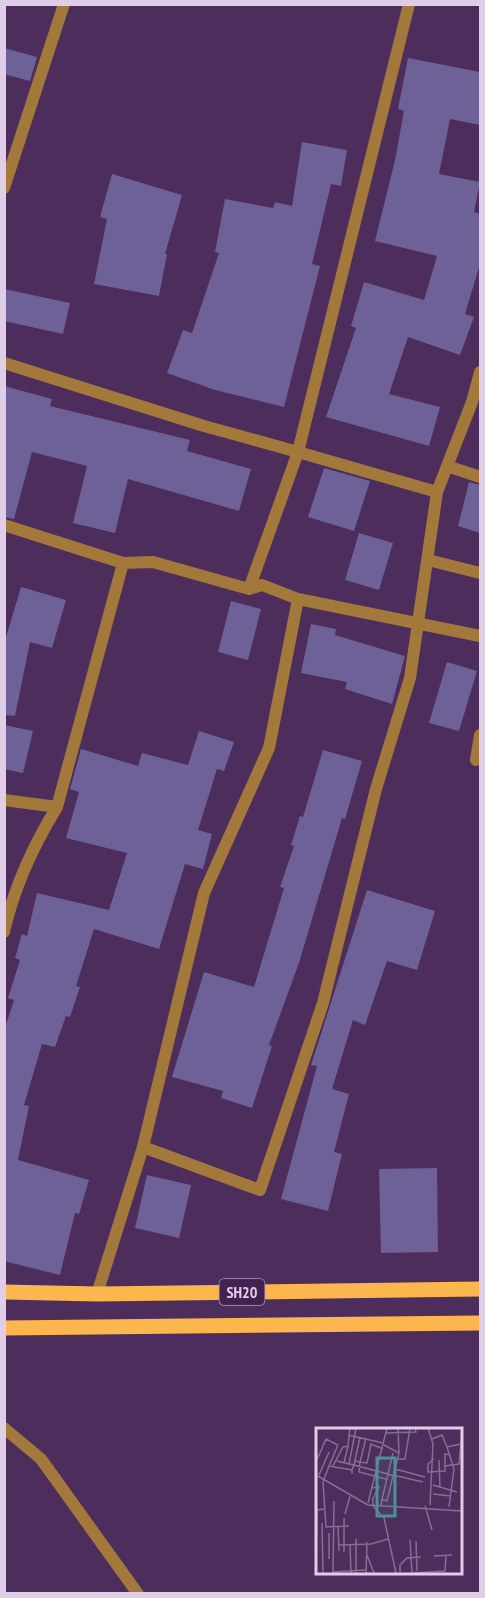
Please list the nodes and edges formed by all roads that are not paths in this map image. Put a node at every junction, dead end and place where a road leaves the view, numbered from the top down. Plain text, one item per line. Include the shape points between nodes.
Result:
1 (64, 4) edge
2 (409, 4) edge
3 (4, 188) edge
4 (4, 363) edge
5 (480, 372) edge
6 (298, 452) junction
7 (447, 466) junction
8 (480, 477) edge
9 (437, 492) junction
10 (4, 525) edge
11 (428, 560) junction
12 (123, 562) junction
13 (480, 573) edge
14 (249, 589) junction
15 (298, 599) junction
16 (420, 624) junction
17 (480, 636) edge
18 (480, 735) edge
19 (476, 760) dead end
20 (4, 800) edge
21 (57, 807) junction
22 (5, 931) edge
23 (143, 1147) junction
24 (480, 1289) edge
25 (4, 1292) edge
26 (97, 1294) junction
27 (480, 1323) edge
28 (4, 1328) edge
29 (4, 1428) edge
30 (138, 1593) edge

1 - 3 street
2 - 6 street
4 - 6 street
5 - 7 street
6 - 9 street
6 - 14 street
7 - 8 street
7 - 9 street
9 - 11 street
10 - 12 street
11 - 13 street
11 - 16 street
12 - 14 street via 153,562
12 - 21 street
14 - 15 street via 262,585
15 - 16 street
15 - 23 street via 269,748 204,893
16 - 17 street
16 - 23 street via 410,678 376,789 323,1003 260,1190
18 - 19 street
20 - 21 street
21 - 22 street via 40,834 11,899
23 - 26 street
24 - 26 main road, SH20
25 - 26 main road, SH20
27 - 28 main road, SH20
29 - 30 street via 41,1459

